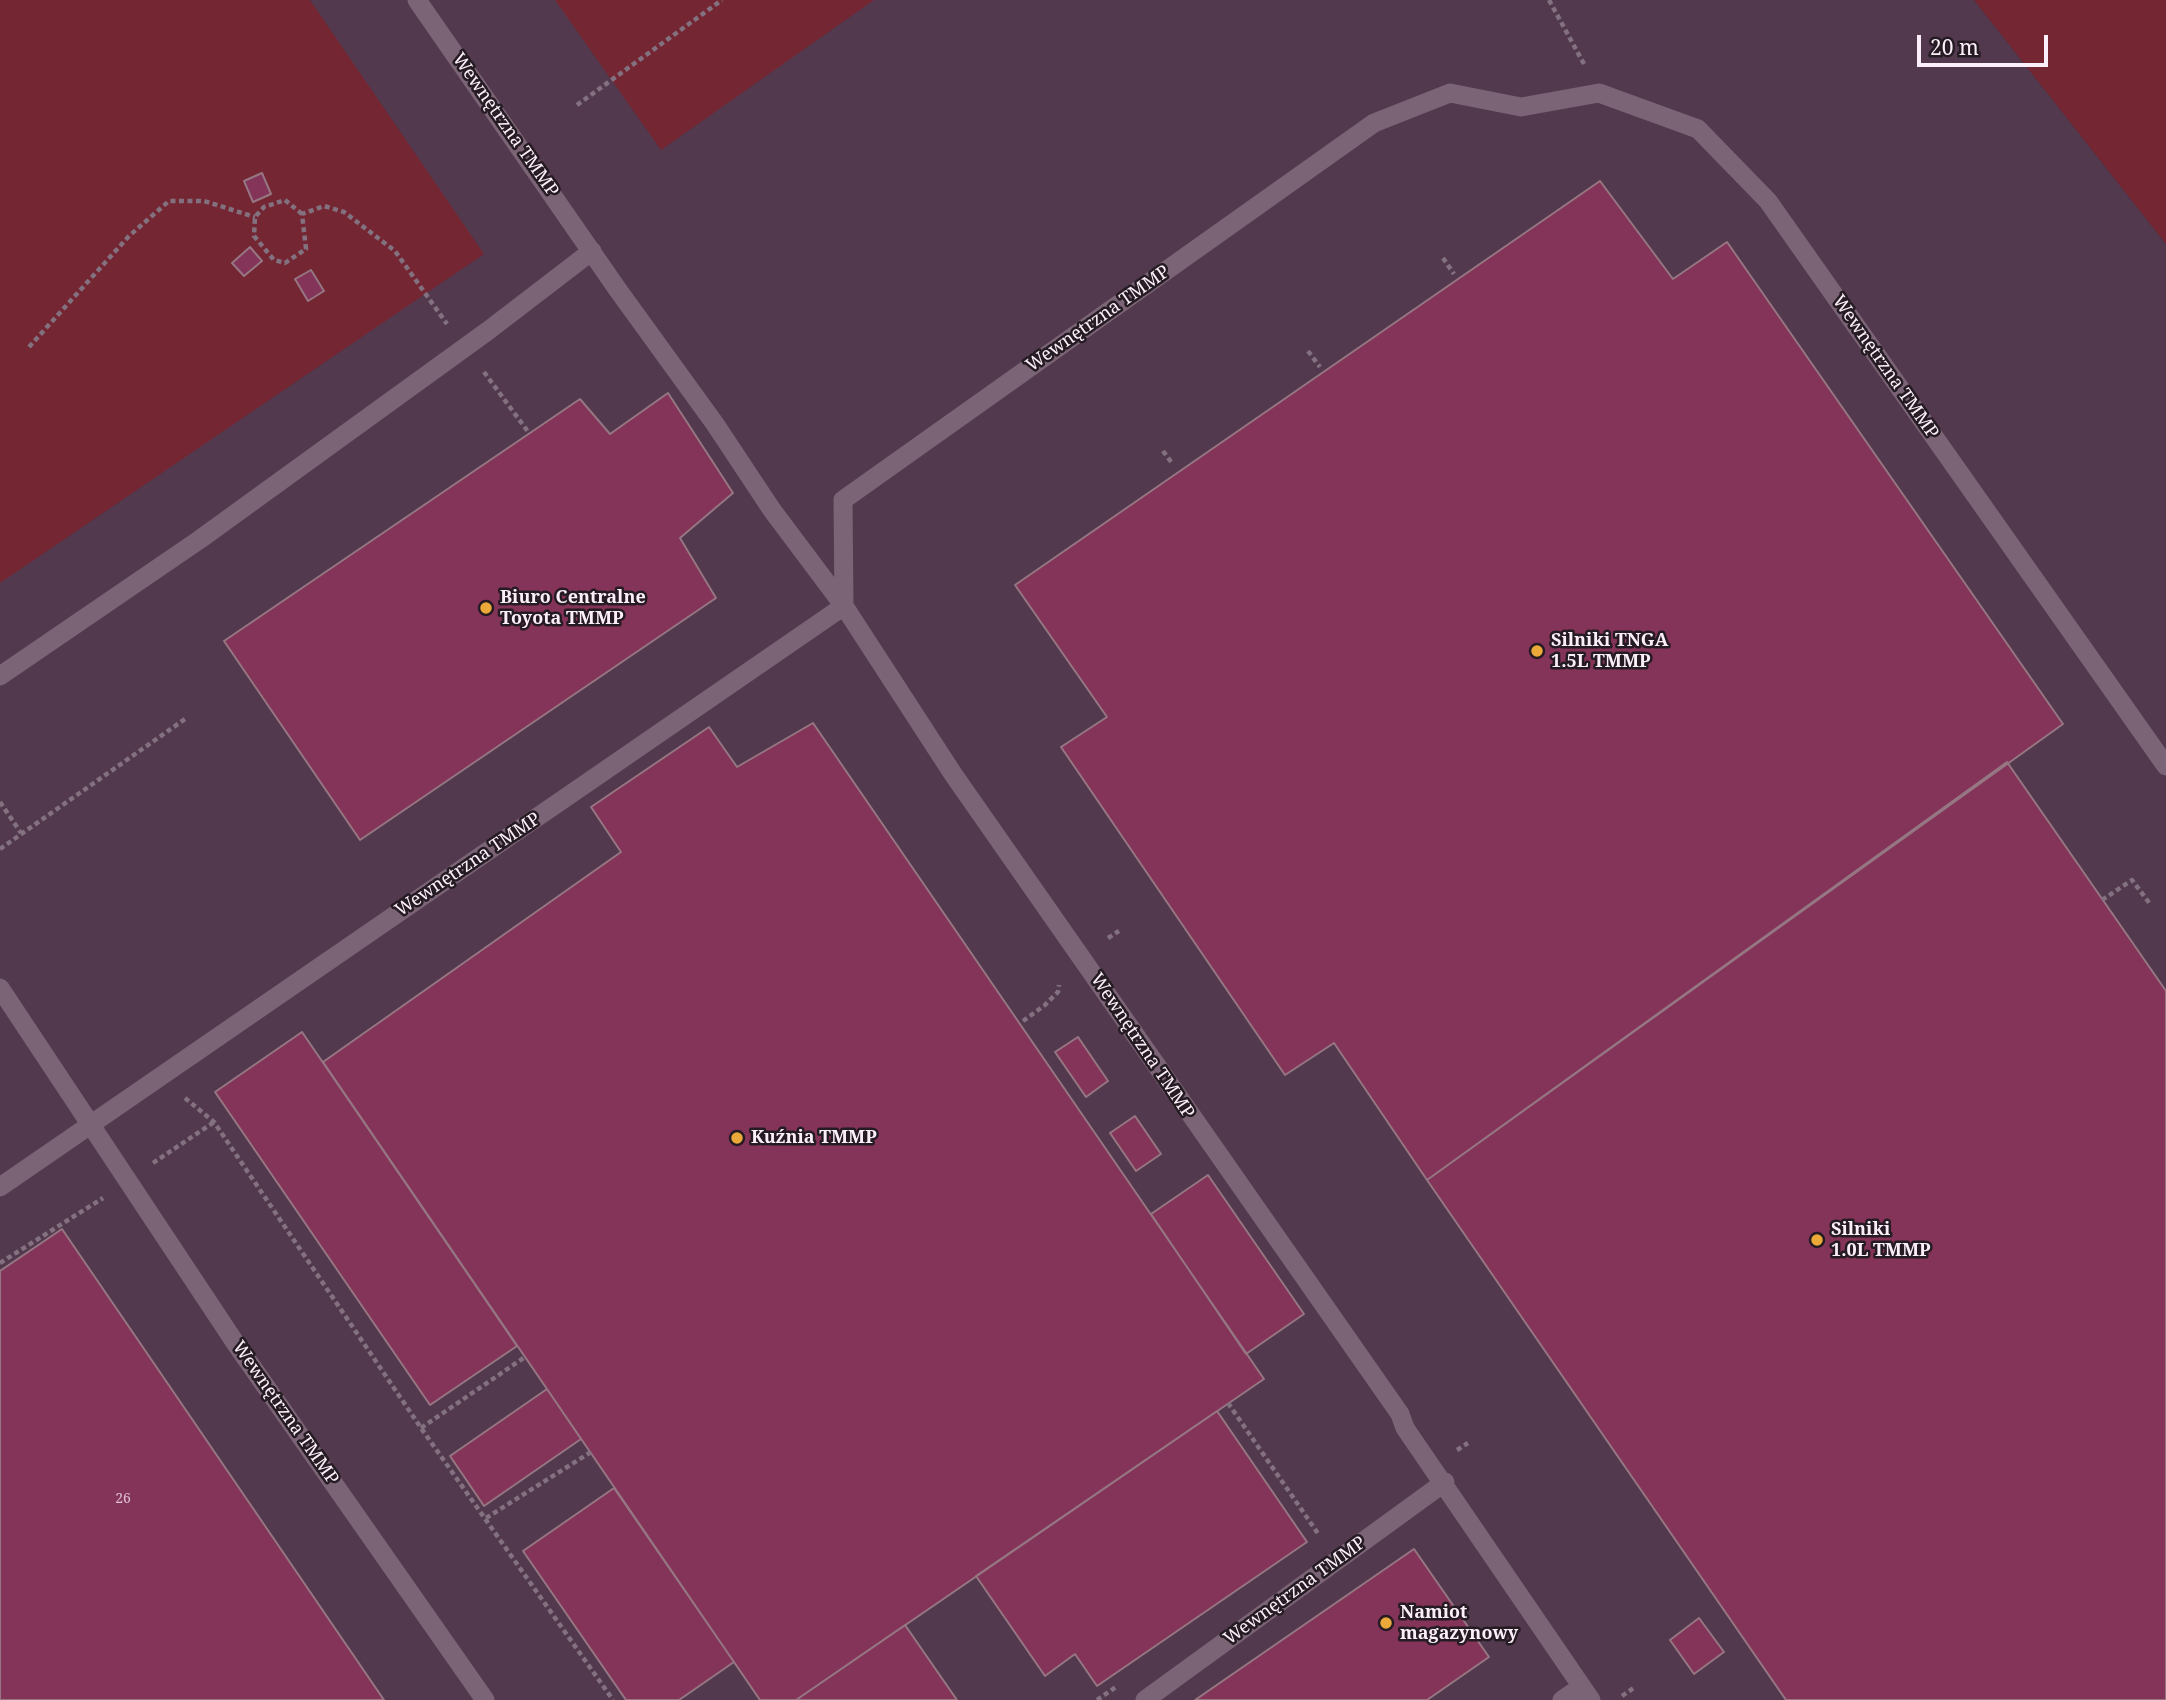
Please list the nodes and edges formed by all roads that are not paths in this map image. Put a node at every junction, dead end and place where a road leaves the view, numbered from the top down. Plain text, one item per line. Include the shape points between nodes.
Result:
1 (417, 0) edge
2 (592, 251) junction
3 (844, 606) junction
4 (0, 676) edge
5 (2166, 766) edge
6 (0, 988) edge
7 (92, 1122) junction
8 (0, 1187) edge
9 (1445, 1482) junction
10 (1586, 1693) edge
11 (485, 1700) edge
12 (1145, 1700) edge
13 (1562, 1700) edge

1 - 2 lane, Wewnętrzna TMMP
2 - 3 lane, Wewnętrzna TMMP
2 - 4 lane via 199,540
3 - 5 lane, Wewnętrzna TMMP via 843,499 1374,123 1450,93 1521,107 1600,93 1698,129 1768,201
3 - 7 lane, Wewnętrzna TMMP
3 - 9 lane, Wewnętrzna TMMP via 953,774
6 - 7 lane, Wewnętrzna TMMP
7 - 8 lane, Wewnętrzna TMMP
7 - 11 lane, Wewnętrzna TMMP via 236,1344
9 - 10 lane, Wewnętrzna TMMP
9 - 12 lane, Wewnętrzna TMMP
10 - 13 lane

